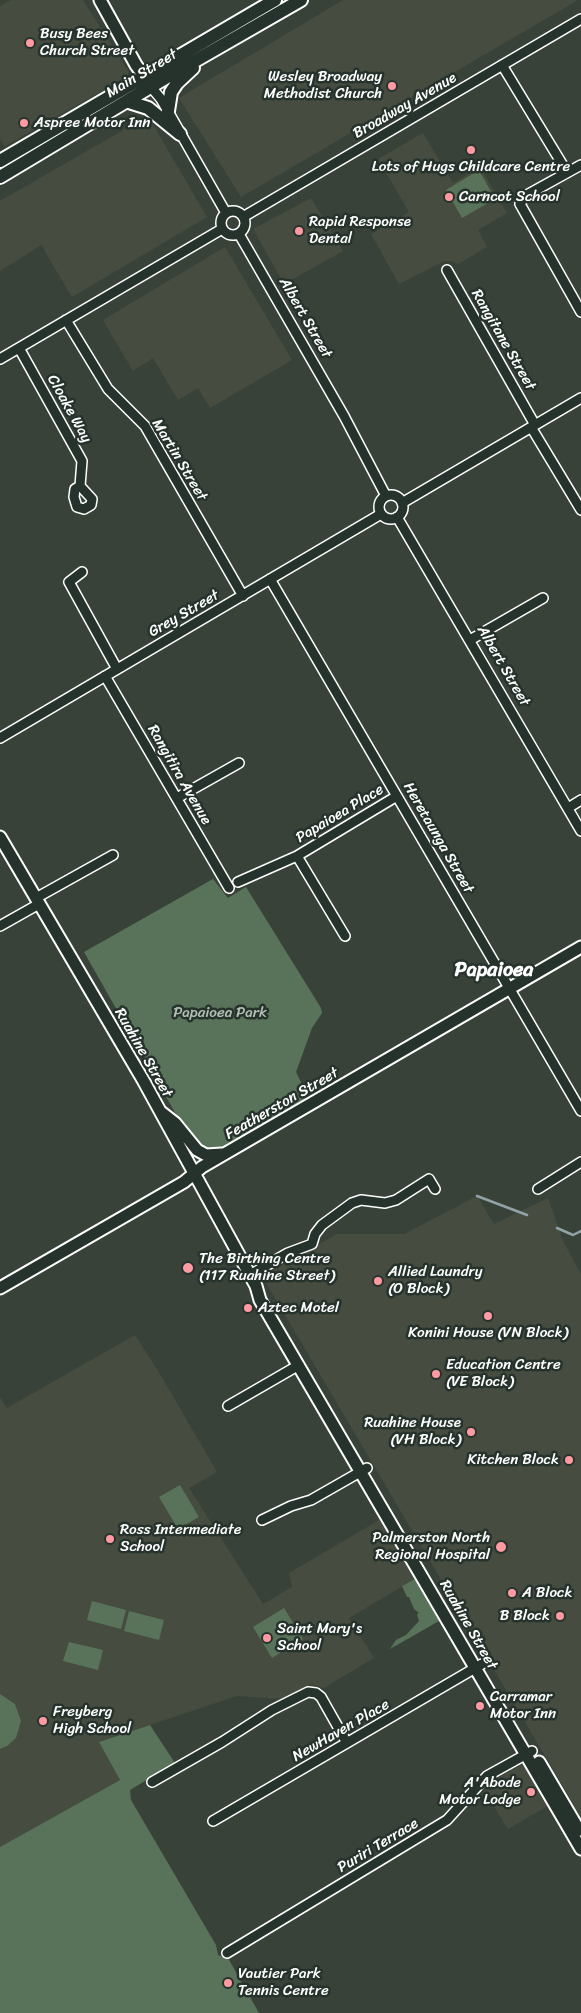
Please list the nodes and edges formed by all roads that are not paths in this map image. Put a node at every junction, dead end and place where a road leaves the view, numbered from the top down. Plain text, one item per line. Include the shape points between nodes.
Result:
1 (100, 0) edge
2 (275, 0) edge
3 (301, 0) edge
4 (581, 19) edge
5 (208, 54) junction
6 (502, 65) junction
7 (148, 82) junction
8 (129, 102) junction
9 (168, 111) junction
10 (180, 134) junction
11 (0, 161) edge
12 (581, 165) edge
13 (567, 172) junction
14 (0, 177) edge
15 (226, 213) junction
16 (243, 217) junction
17 (222, 229) junction
18 (239, 234) junction
19 (447, 270) dead end
20 (581, 312) edge
21 (66, 320) junction
22 (18, 348) junction
23 (0, 359) edge
24 (581, 398) edge
25 (533, 426) junction
26 (80, 486) dead end
27 (386, 496) junction
28 (402, 503) junction
29 (581, 510) edge
30 (381, 514) junction
31 (397, 518) junction
32 (82, 572) dead end
33 (270, 579) junction
34 (243, 596) junction
35 (543, 598) dead end
36 (470, 640) junction
37 (117, 669) junction
38 (105, 676) junction
39 (0, 738) edge
40 (238, 763) dead end
41 (397, 796) junction
42 (176, 798) junction
43 (581, 800) edge
44 (568, 808) junction
45 (581, 831) edge
46 (0, 837) edge
47 (114, 855) dead end
48 (296, 856) junction
49 (238, 882) dead end
50 (229, 888) dead end
51 (38, 900) junction
52 (0, 926) edge
53 (345, 936) dead end
54 (581, 947) edge
55 (510, 989) junction
56 (159, 1111) junction
57 (581, 1111) edge
58 (226, 1153) junction
59 (581, 1162) edge
60 (194, 1175) junction
61 (435, 1189) dead end
62 (538, 1189) dead end
63 (250, 1275) junction
64 (256, 1286) junction
65 (0, 1288) edge
66 (298, 1365) junction
67 (228, 1406) dead end
68 (364, 1469) junction
69 (262, 1520) dead end
70 (478, 1666) junction
71 (347, 1743) junction
72 (529, 1753) junction
73 (152, 1782) dead end
74 (213, 1821) dead end
75 (581, 1833) edge
76 (581, 1849) edge
77 (227, 1953) dead end

1 - 7 main road
2 - 7 highway, Main Street
3 - 5 highway, Main Street
4 - 6 street, Broadway Avenue
5 - 7 highway, Main Street
5 - 9 highway via 177,82 169,96
6 - 13 street
6 - 16 street, Broadway Avenue
7 - 8 highway, Main Street
7 - 9 street
7 - 11 highway, Main Street
8 - 10 highway via 148,108
8 - 14 highway, Main Street
9 - 10 street
10 - 15 street
12 - 13 street
13 - 20 street via 525,196 520,204
15 - 16 street via 237,212
15 - 17 street via 221,218
16 - 18 street via 245,224
17 - 18 street via 228,234
17 - 21 street
18 - 27 street, Albert Street via 344,416
19 - 25 street, Rangitane Street
21 - 22 street
21 - 34 street, Martin Street via 108,389 145,426
22 - 23 street
22 - 26 street, Cloake Way via 82,461
24 - 25 street
25 - 28 street
25 - 29 street, Rangitane Street
27 - 28 street via 395,496
27 - 30 street via 379,505
28 - 31 street via 402,511
30 - 31 street via 389,519
30 - 33 street, Grey Street
31 - 36 street, Albert Street
32 - 37 street via 69,582
33 - 34 street, Grey Street
33 - 41 street, Heretaunga Street
34 - 37 street, Grey Street
35 - 36 street
36 - 44 street, Albert Street
37 - 38 street, Grey Street
38 - 39 street, Grey Street
38 - 42 street, Rangitira Avenue
40 - 42 street
41 - 48 street, Papaioea Place
41 - 55 street, Heretaunga Street
42 - 50 street, Rangitira Avenue
43 - 44 street
44 - 45 street, Albert Street
46 - 51 main road, Ruahine Street
47 - 51 street
48 - 49 street, Papaioea Place
48 - 53 street, Papaioea Place
51 - 52 street
51 - 56 main road, Ruahine Street
54 - 55 main road, Featherston Street
55 - 57 street, Heretaunga Street
55 - 58 main road, Featherston Street
56 - 58 main road via 175,1123 197,1150 206,1154
56 - 60 main road, Ruahine Street
58 - 60 main road, Featherston Street
59 - 62 street
60 - 63 main road, Ruahine Street
60 - 65 main road, Featherston Street
61 - 63 street via 429,1179 396,1200 352,1203 322,1225 312,1244 288,1253
63 - 64 main road, Ruahine Street
64 - 66 main road, Ruahine Street via 260,1300
64 - 68 main road, Ruahine Street via 267,1296
66 - 67 street
66 - 68 main road, Ruahine Street
68 - 69 street via 311,1500
68 - 70 main road, Ruahine Street
70 - 71 street, NewHaven Place
70 - 72 main road, Ruahine Street
71 - 73 street via 321,1697 308,1692
71 - 74 street, NewHaven Place
72 - 75 main road, Ruahine Street
72 - 76 main road, Ruahine Street
72 - 77 street, Puriri Terrace via 487,1776 447,1820

